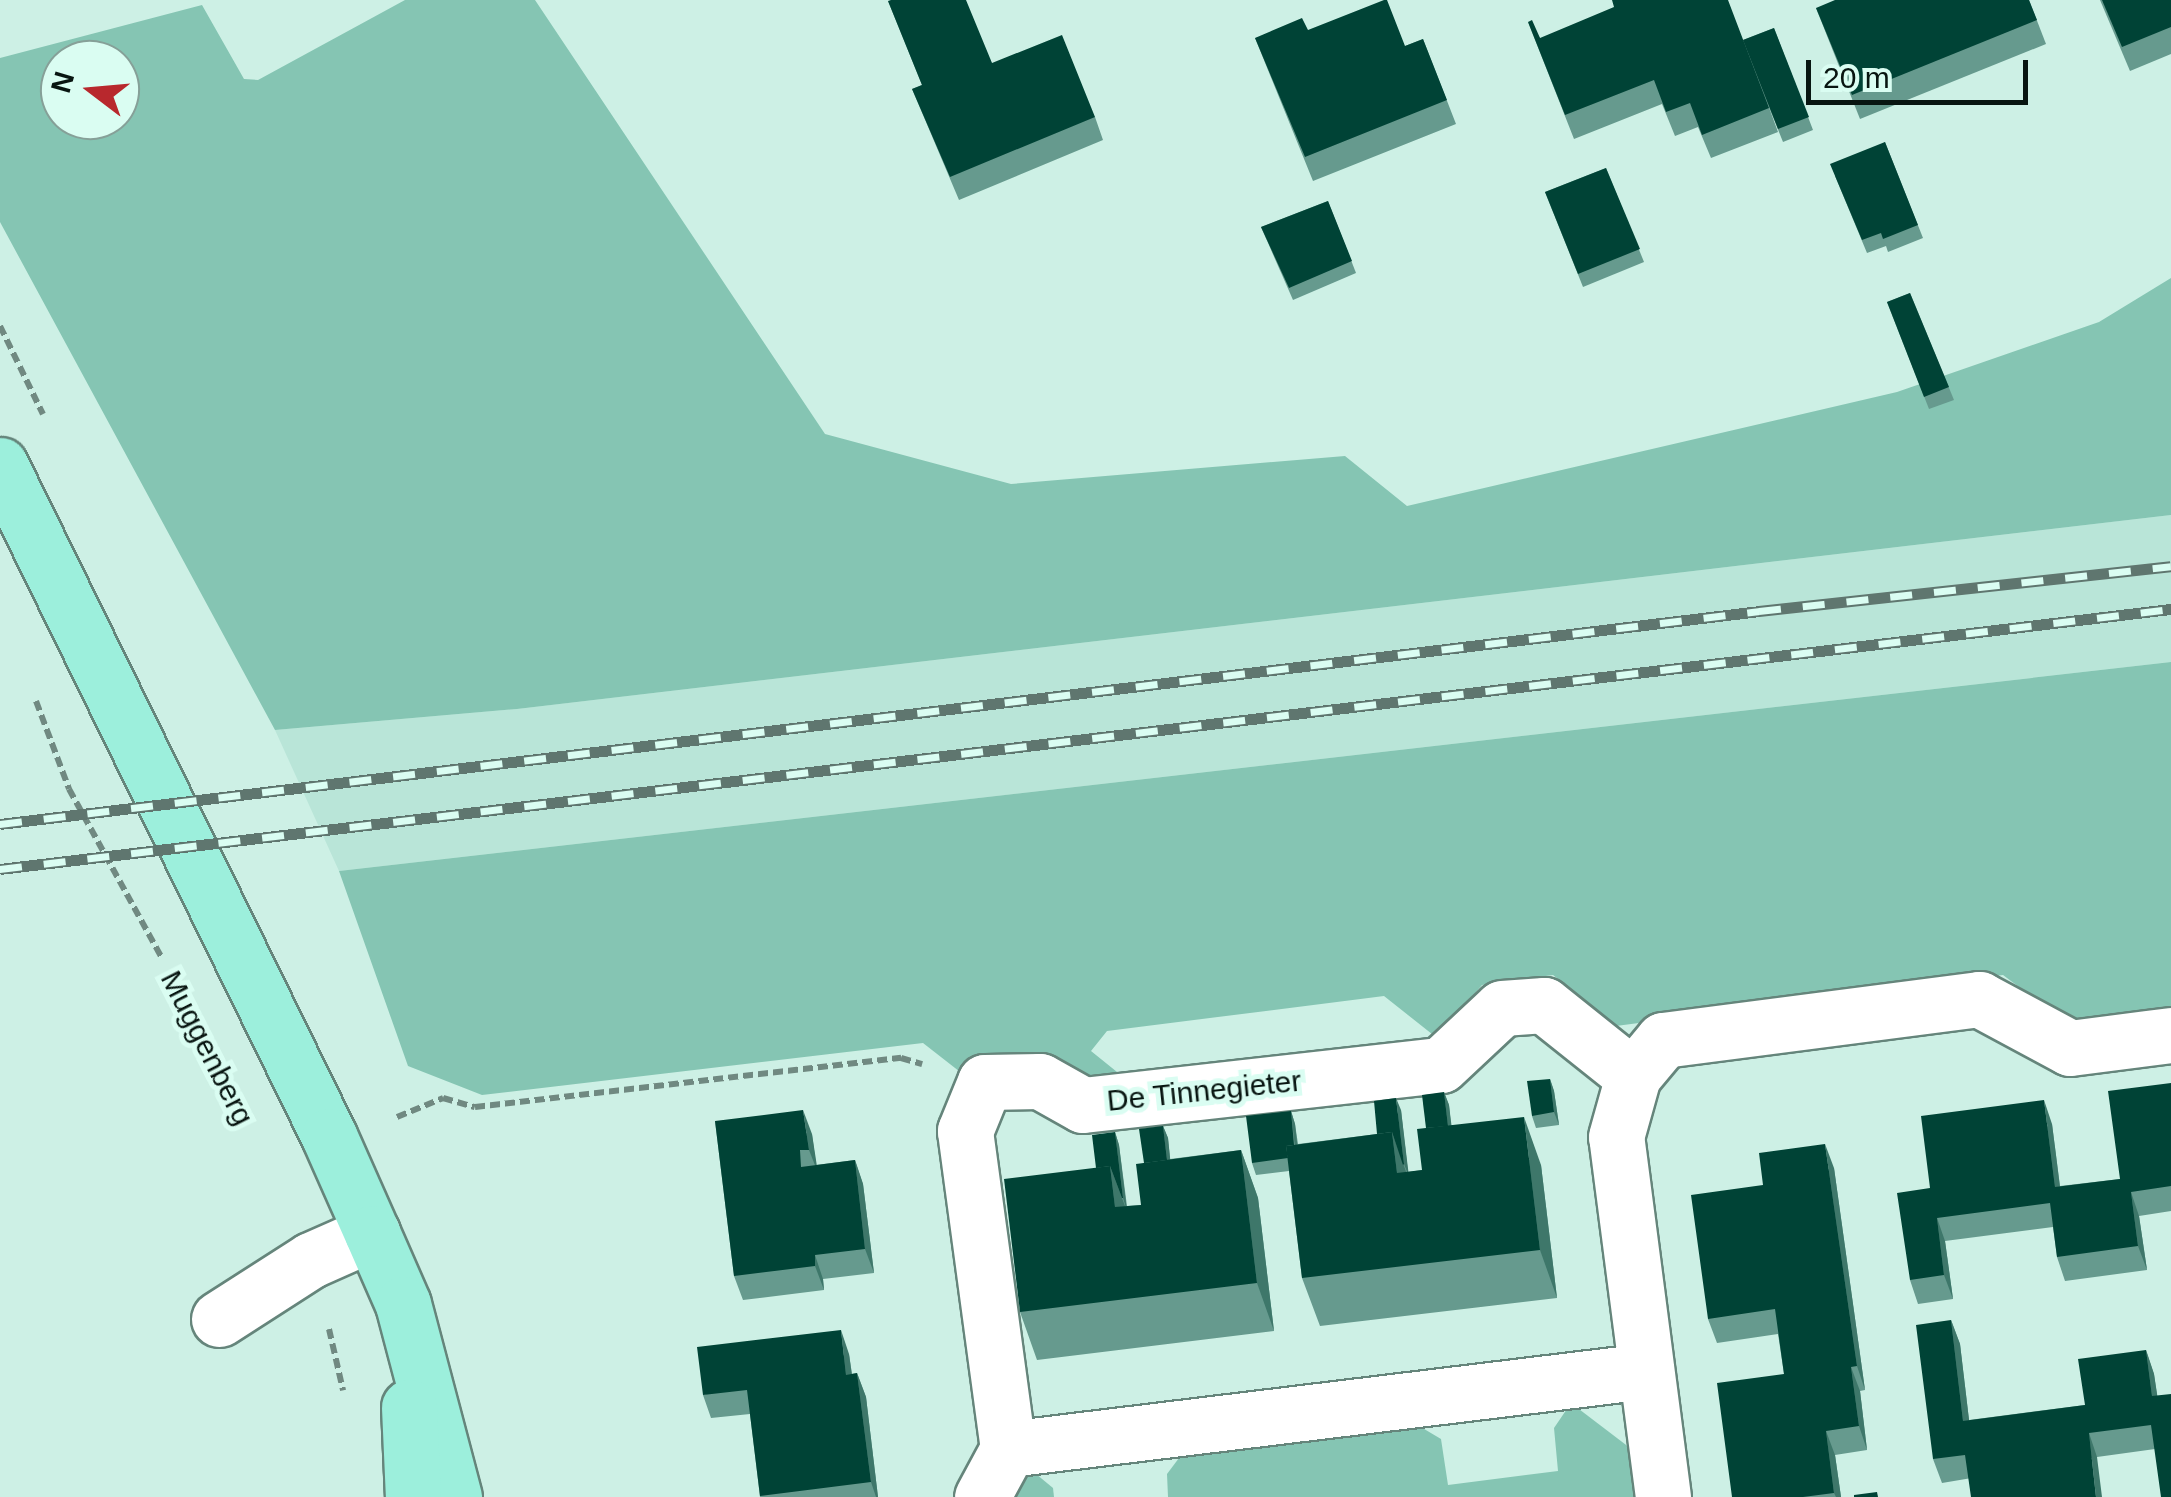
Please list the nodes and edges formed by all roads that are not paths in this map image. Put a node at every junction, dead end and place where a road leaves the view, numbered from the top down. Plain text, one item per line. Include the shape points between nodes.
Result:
1 (0, 465) edge
2 (2171, 1035) edge
3 (1634, 1076) junction
4 (372, 1232) junction
5 (403, 1304) junction
6 (220, 1319) dead end
7 (1646, 1370) junction
8 (1008, 1449) junction
9 (413, 1497) edge
10 (454, 1497) edge
11 (982, 1497) edge
12 (1664, 1497) edge

1 - 4 main road
2 - 3 street via 2070,1048 1979,999 1663,1040
3 - 7 street via 1616,1136
3 - 8 street, De Tinnegieter via 1544,1005 1502,1008 1441,1064 1083,1104 1040,1081 985,1082 965,1131
4 - 5 main road
4 - 6 street via 311,1260
5 - 9 main road
5 - 10 main road
7 - 8 street
7 - 12 street
8 - 11 street

